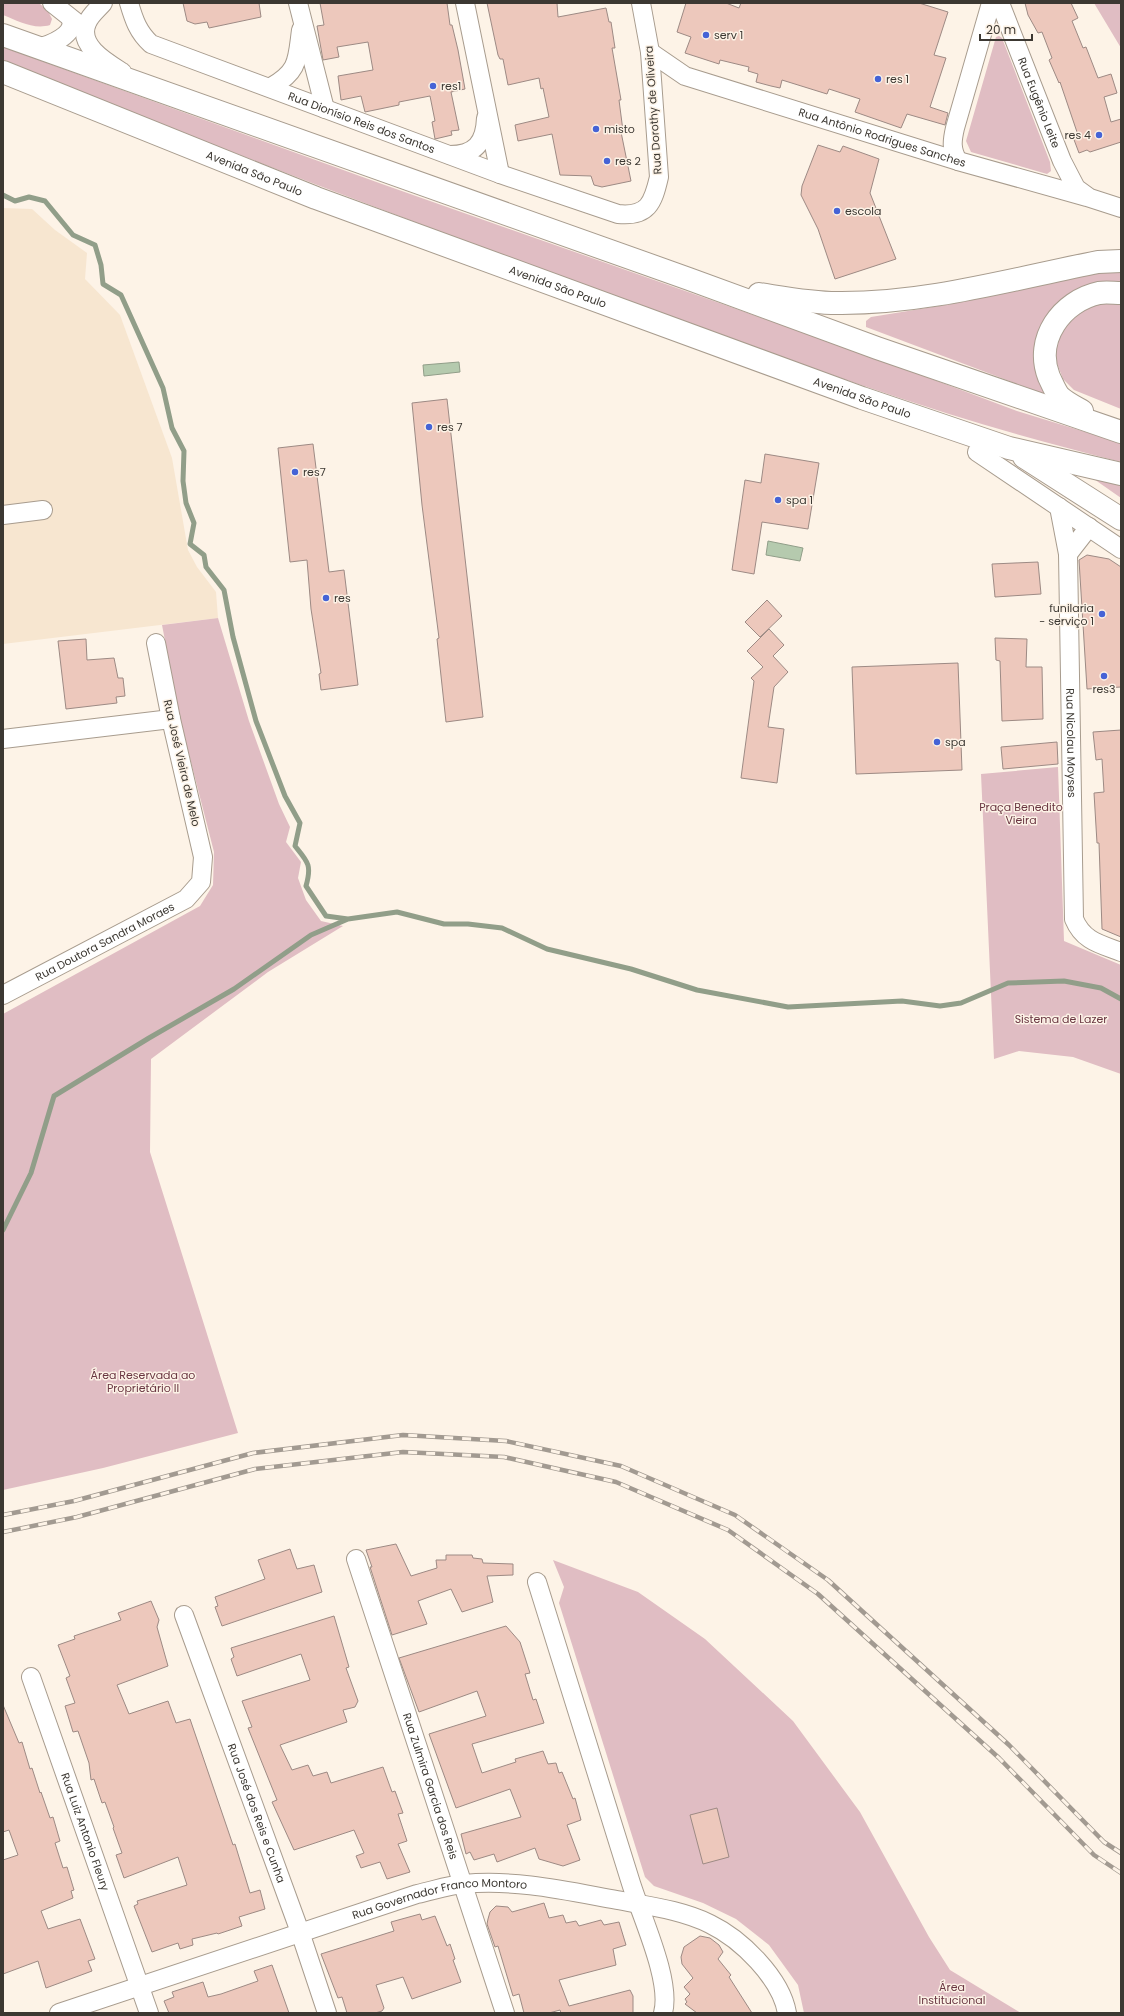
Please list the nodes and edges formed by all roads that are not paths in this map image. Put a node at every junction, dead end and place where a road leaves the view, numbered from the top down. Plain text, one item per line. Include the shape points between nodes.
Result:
1 (52, 3) edge
2 (103, 3) edge
3 (129, 3) edge
4 (465, 3) edge
5 (641, 3) edge
6 (991, 3) edge
7 (1000, 3) edge
8 (300, 11) edge
9 (71, 19) junction
10 (86, 30) junction
11 (3, 35) edge
12 (37, 48) junction
13 (650, 52) junction
14 (3, 72) edge
15 (141, 84) junction
16 (271, 88) junction
17 (325, 109) junction
18 (487, 109) junction
19 (449, 155) junction
20 (958, 161) junction
21 (500, 174) junction
22 (1087, 197) junction
23 (1121, 208) edge
24 (618, 214) joint
25 (1121, 261) edge
26 (689, 279) junction
27 (1121, 293) edge
28 (1121, 431) edge
29 (992, 447) junction
30 (1121, 474) edge
31 (1059, 507) junction
32 (44, 510) dead end
33 (3, 515) edge
34 (1121, 519) edge
35 (1089, 527) junction
36 (1121, 549) edge
37 (1068, 554) junction
38 (156, 643) dead end
39 (170, 719) junction
40 (3, 739) edge
41 (201, 882) joint
42 (1121, 952) edge
43 (3, 995) edge
44 (356, 1559) dead end
45 (537, 1582) dead end
46 (184, 1615) dead end
47 (31, 1677) dead end
48 (463, 1884) junction
49 (637, 1904) junction
50 (300, 1932) junction
51 (139, 1986) junction
52 (60, 2013) edge
53 (149, 2013) edge
54 (327, 2013) edge
55 (505, 2013) edge
56 (663, 2013) edge
57 (787, 2013) edge

1 - 9 street
2 - 10 street via 90,19
3 - 16 street, Rua Dionísio Reis dos Santos via 136,25 151,44
4 - 18 street
5 - 13 street, Rua Dorothy de Oliveira
6 - 20 street via 955,128 952,143
7 - 22 street, Rua Eugênio Leite via 1062,161 1076,188
8 - 16 street via 294,69
8 - 17 street
9 - 10 street
9 - 12 street via 70,30 53,43
10 - 15 street via 87,40 102,59
11 - 12 main road
12 - 15 main road
13 - 20 street, Rua Antônio Rodrigues Sanches via 685,76
13 - 24 street, Rua Dorothy de Oliveira via 659,177 655,196 645,210 632,216
14 - 29 main road, Avenida São Paulo via 368,217 855,396 943,425
15 - 26 main road
16 - 17 street, Rua Dionísio Reis dos Santos
17 - 19 street, Rua Dionísio Reis dos Santos
18 - 19 street via 486,128 474,150 463,155
18 - 21 street
19 - 21 street, Rua Dionísio Reis dos Santos
20 - 22 street, Rua Antônio Rodrigues Sanches
21 - 24 street, Rua Dionísio Reis dos Santos
22 - 23 street, Rua Antônio Rodrigues Sanches
25 - 26 main road via 1098,262 916,298 855,303 792,299
26 - 28 main road via 877,348
27 - 28 main road via 1100,293 1079,301 1059,316 1044,346 1048,374 1059,395 1075,407
29 - 30 main road, Avenida São Paulo
29 - 31 street
29 - 34 main road
31 - 35 street
31 - 37 street, Rua Nicolau Moyses
32 - 33 street
35 - 36 street
35 - 37 street
37 - 42 street, Rua Nicolau Moyses via 1074,919 1079,930 1090,940
38 - 39 street, Rua José Vieira de Melo
39 - 40 street
39 - 41 street, Rua José Vieira de Melo via 203,857
41 - 43 street, Rua Doutora Sandra Moraes via 186,899
44 - 48 street, Rua Zulmira Garcia dos Reis
45 - 49 street
46 - 50 street, Rua José dos Reis e Cunha
47 - 51 street, Rua Luiz Antonio Fleury
48 - 49 street, Rua Governador Franco Montoro via 502,1882
48 - 50 street, Rua Governador Franco Montoro via 417,1894
48 - 55 street, Rua Zulmira Garcia dos Reis
49 - 56 street via 658,1960 666,2003
49 - 57 street, Rua Governador Franco Montoro via 675,1912 711,1924 743,1946 773,1979 786,2005
50 - 51 street, Rua Governador Franco Montoro
50 - 54 street, Rua José dos Reis e Cunha
51 - 52 street, Rua Governador Franco Montoro
51 - 53 street, Rua Luiz Antonio Fleury

